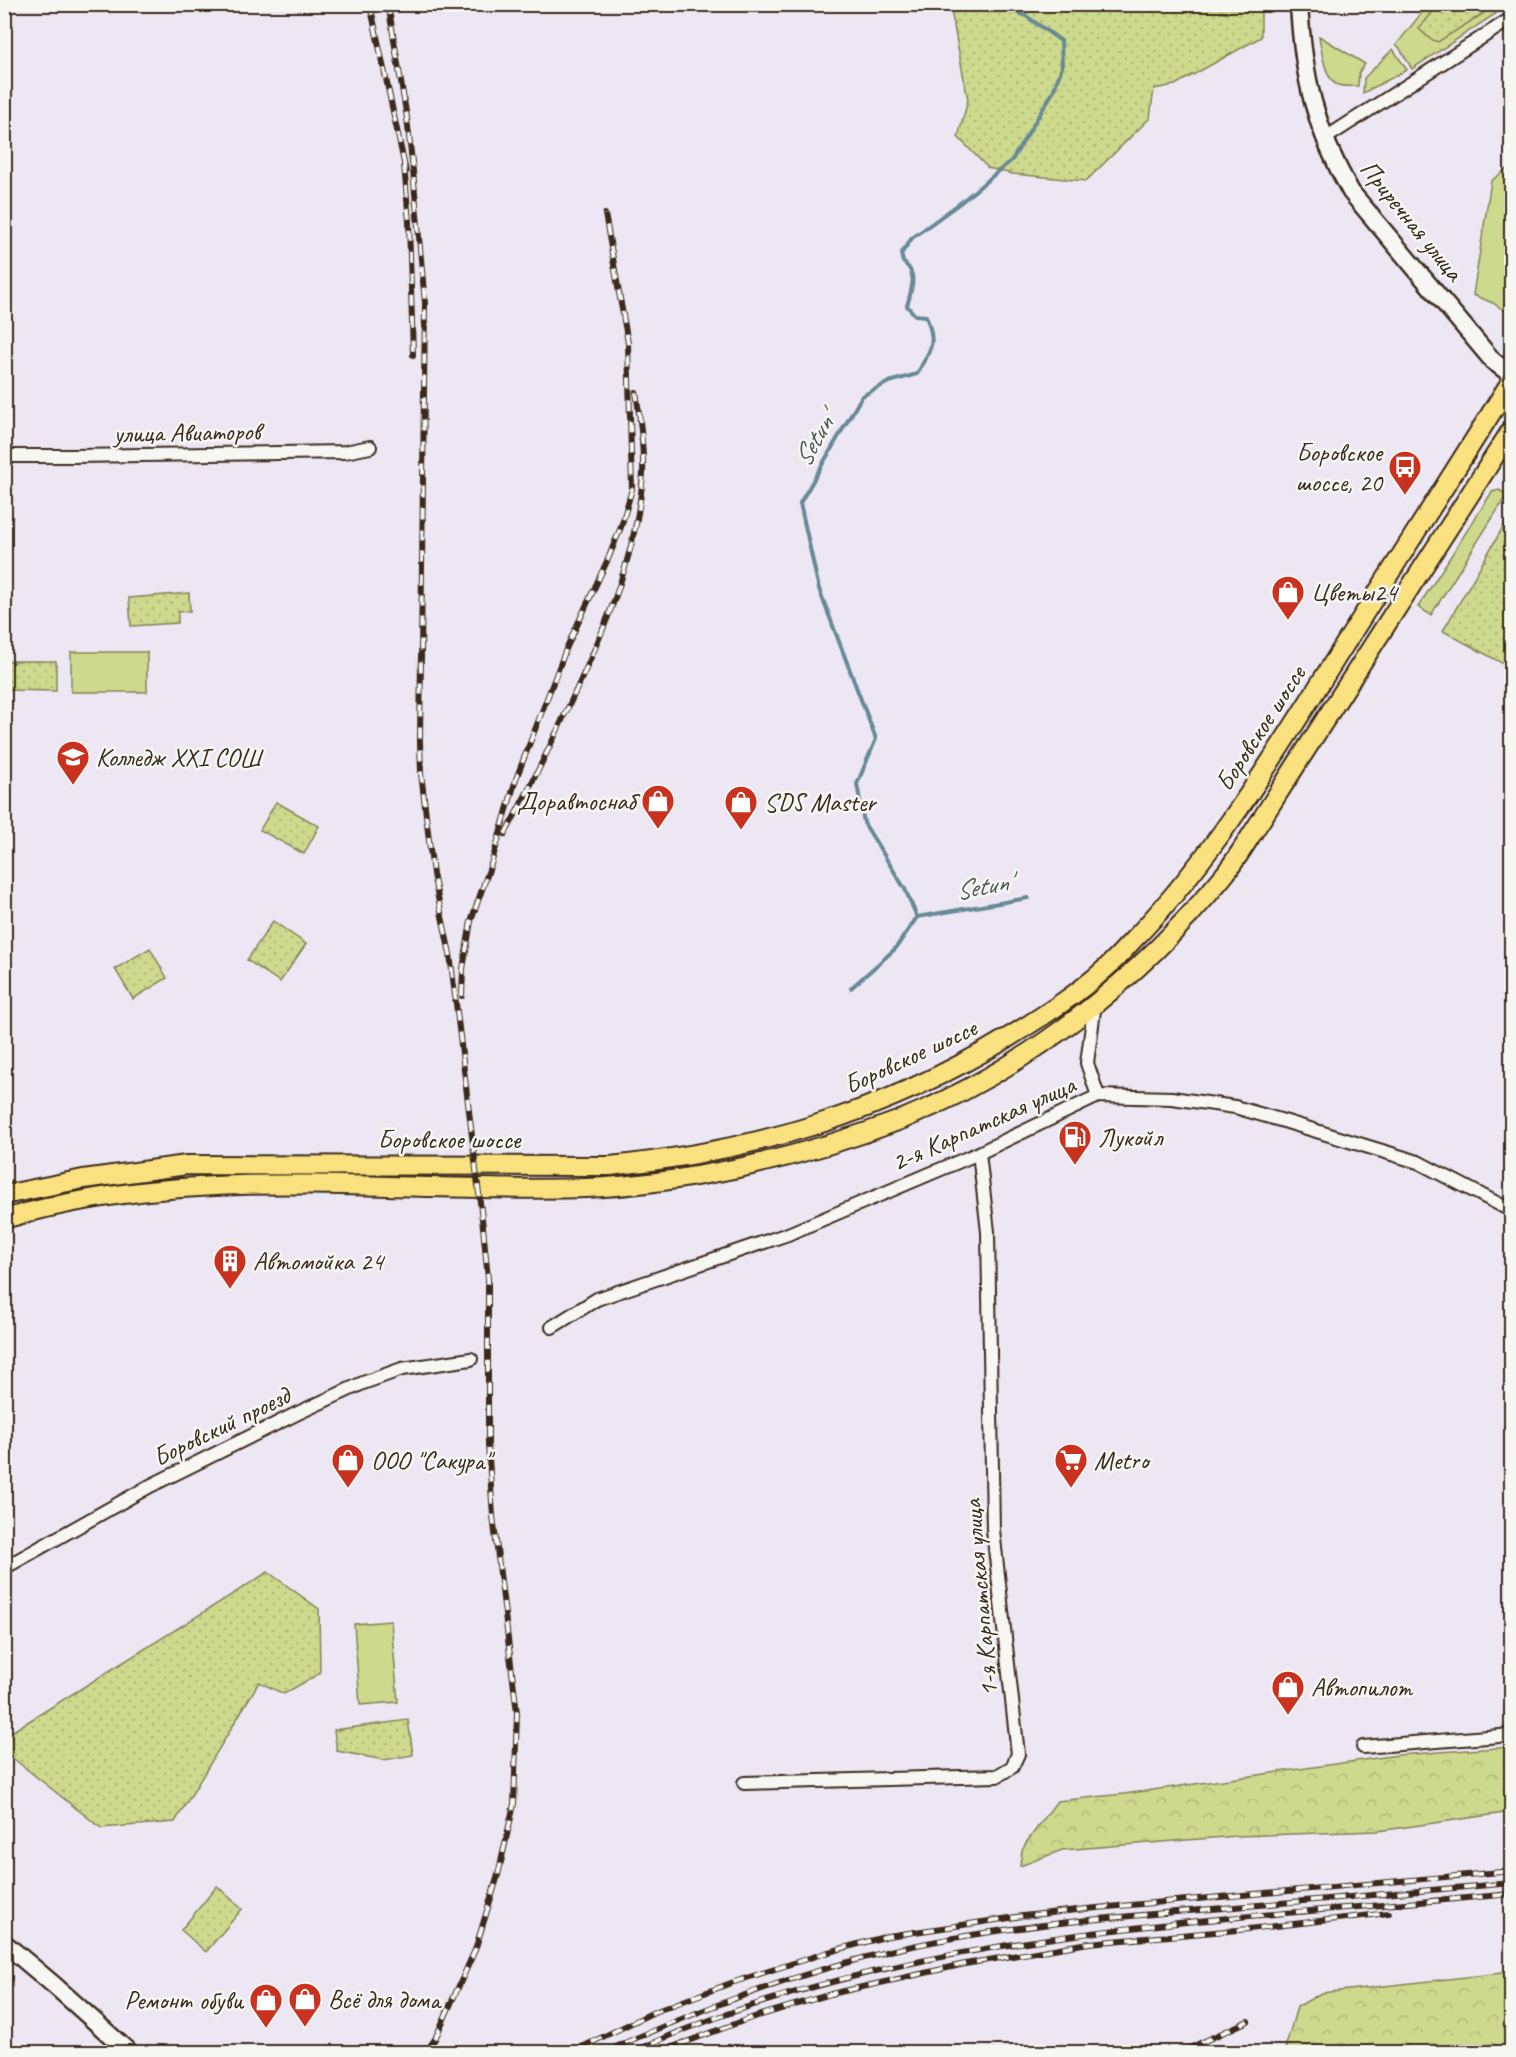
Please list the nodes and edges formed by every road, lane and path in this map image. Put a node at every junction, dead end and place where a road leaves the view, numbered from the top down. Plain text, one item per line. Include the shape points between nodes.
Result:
1 (1299, 4) edge
2 (1512, 18) edge
3 (1324, 138) junction
4 (1512, 375) edge
5 (1512, 380) edge
6 (1512, 429) edge
7 (370, 447) dead end
8 (4, 456) edge
9 (1095, 1003) junction
10 (1098, 1096) junction
11 (979, 1153) junction
12 (4, 1196) edge
13 (1512, 1211) edge
14 (4, 1219) edge
15 (552, 1327) dead end
16 (471, 1359) dead end
17 (4, 1568) edge
18 (1512, 1735) edge
19 (1363, 1747) dead end
20 (744, 1782) dead end
21 (4, 1943) edge
22 (129, 2052) edge

1 - 3 street, Приречная улица via 1309,86
2 - 3 street
3 - 4 street, Приречная улица via 1351,192 1493,361
5 - 12 main road, Боровское шоссе via 1280,748 1196,868 1107,968 1042,1016 972,1058 879,1103 815,1126 730,1148 651,1161 610,1166 187,1165 83,1179
6 - 9 main road, Боровское шоссе via 1236,859 1160,946
7 - 8 street, улица Авиаторов via 345,452
9 - 10 street via 1087,1063
9 - 14 main road, Боровское шоссе via 1023,1056 903,1119 792,1156 717,1172 582,1188 183,1188 81,1201
10 - 11 street, 2-я Карпатская улица
10 - 13 street, 2-я Карпатская улица via 1172,1098 1235,1107 1418,1162
11 - 15 street, 2-я Карпатская улица via 788,1234 597,1299
11 - 20 street, 1-я Карпатская улица via 988,1232 993,1530 1018,1754 1012,1767 997,1776
16 - 17 street, Боровский проезд via 402,1369 363,1383 150,1486
18 - 19 street
21 - 22 street

